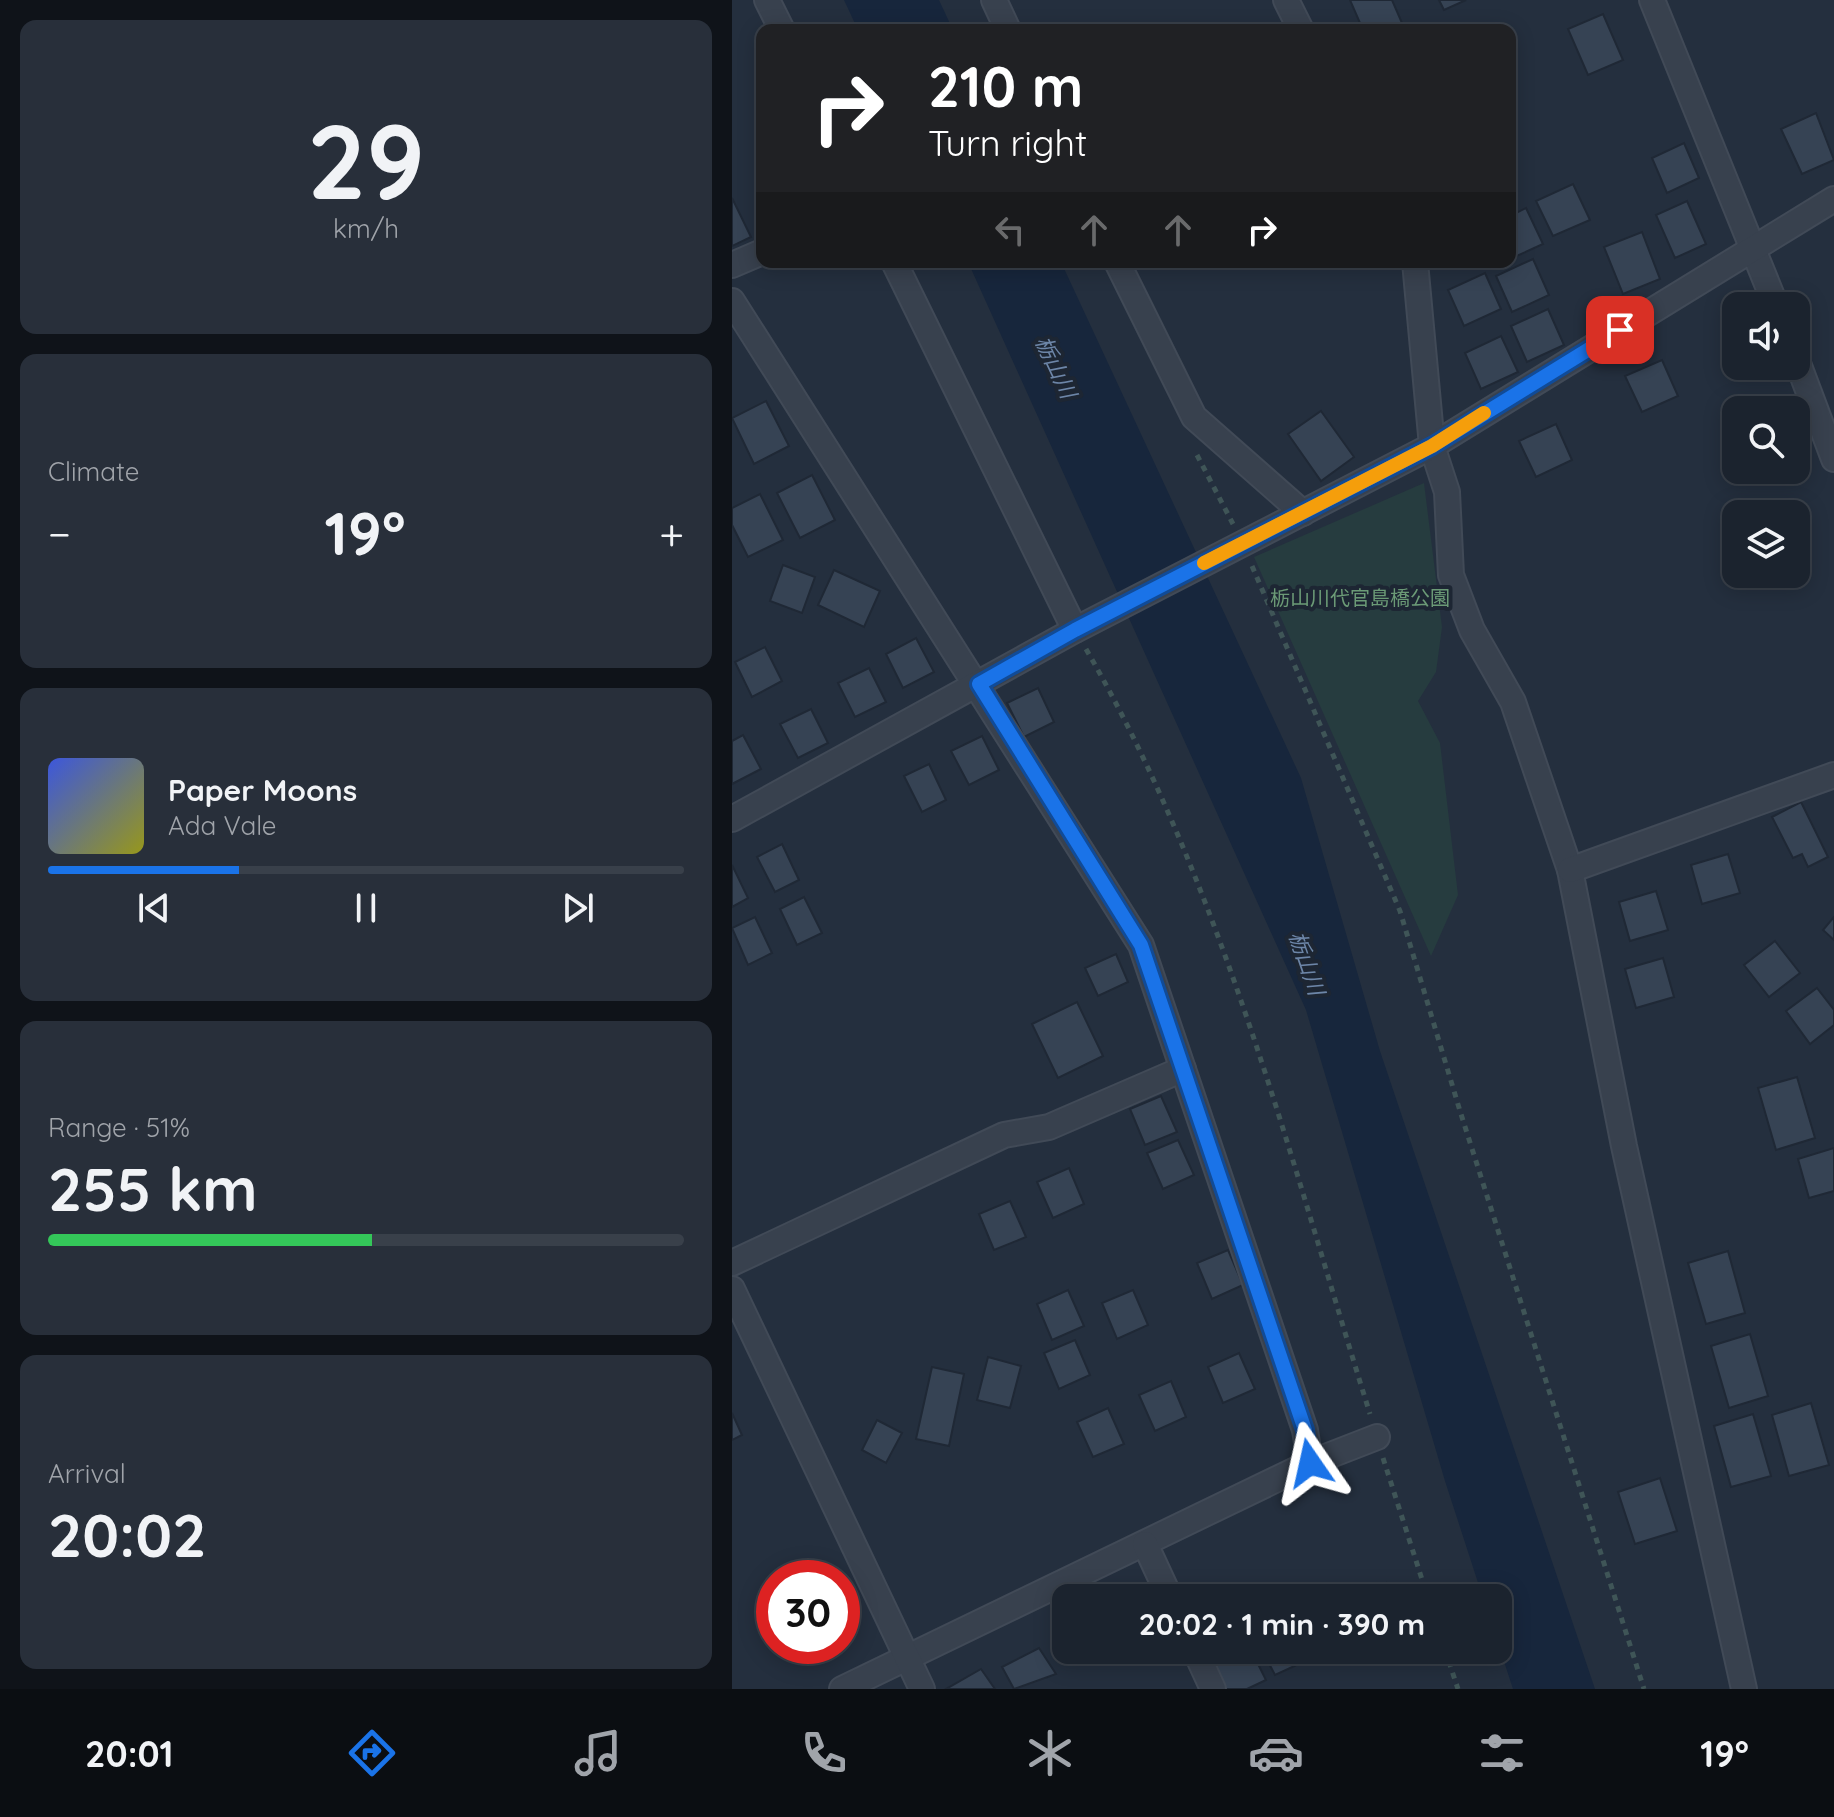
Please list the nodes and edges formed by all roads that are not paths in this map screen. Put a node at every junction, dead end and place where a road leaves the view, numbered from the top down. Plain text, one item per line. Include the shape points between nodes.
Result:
1 (767, 0) edge
2 (994, 0) edge
3 (1286, 0) edge
4 (1652, 0) edge
5 (779, 24) edge
6 (1005, 24) edge
7 (1298, 24) edge
8 (1834, 199) edge
9 (1754, 247) junction
10 (756, 255) edge
11 (732, 265) edge
12 (897, 268) edge
13 (1120, 268) edge
14 (1416, 268) edge
15 (1771, 292) edge
16 (732, 301) edge
17 (1804, 380) edge
18 (1432, 446) junction
19 (1834, 459) edge
20 (1303, 513) junction
21 (1075, 630) junction
22 (979, 684) junction
23 (1834, 775) edge
24 (732, 819) edge
25 (1570, 870) junction
26 (1183, 1069) junction
27 (732, 1263) edge
28 (732, 1289) edge
29 (1377, 1437) road end
30 (1310, 1463) junction
31 (1145, 1544) junction
32 (1164, 1584) edge
33 (907, 1658) junction
34 (1201, 1664) edge
35 (842, 1689) edge
36 (922, 1689) edge
37 (1213, 1689) edge
38 (1744, 1689) edge

1 - 5 street
2 - 6 street
3 - 7 street
4 - 9 street
8 - 9 street
9 - 15 street
9 - 18 street
10 - 11 street
12 - 21 street
13 - 20 street via 1194,417
14 - 18 street
16 - 22 street
17 - 19 street
18 - 20 street
18 - 25 street via 1447,492 1451,575 1472,630 1513,702
20 - 21 street
21 - 22 street
22 - 24 street
22 - 26 street via 1141,945
23 - 25 street
25 - 38 street via 1624,1146
26 - 27 street via 1049,1127 1004,1135
26 - 30 street via 1305,1430
28 - 33 street
29 - 30 street
30 - 31 street
31 - 32 street
31 - 33 street
33 - 35 street
33 - 36 street
34 - 37 street

